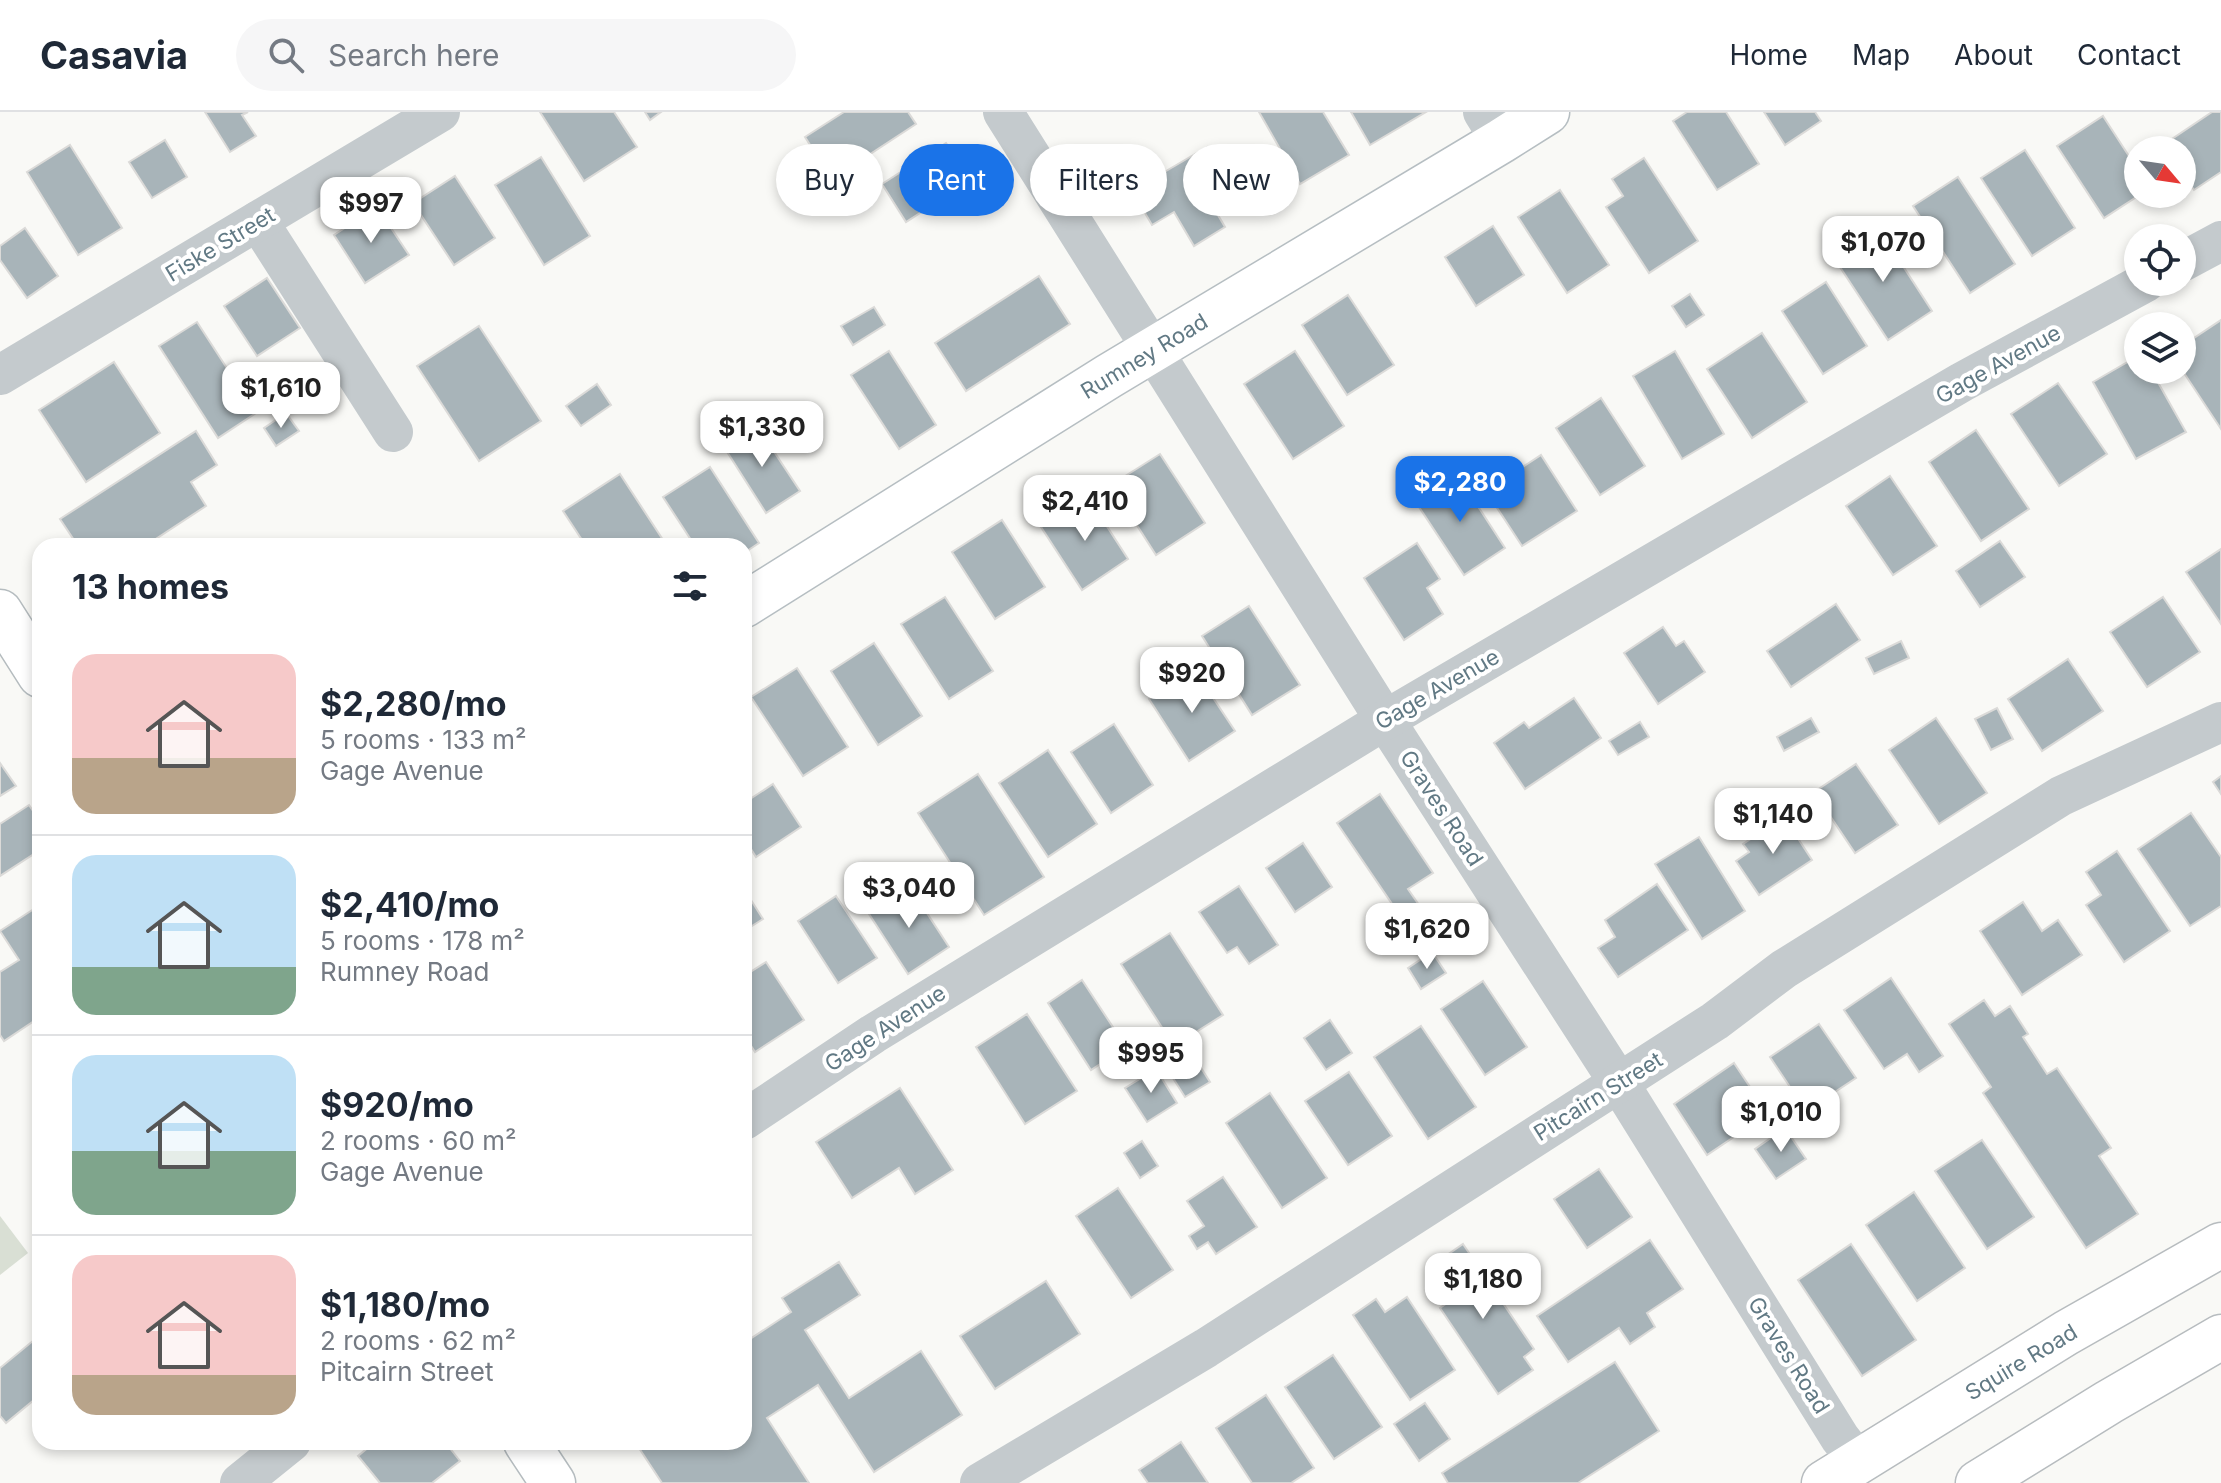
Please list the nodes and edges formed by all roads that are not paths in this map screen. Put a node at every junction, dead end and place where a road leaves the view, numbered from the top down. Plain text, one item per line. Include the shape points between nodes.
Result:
1 (440, 112) edge
2 (1003, 112) edge
3 (1547, 112) edge
4 (1492, 127) edge
5 (258, 221) junction
6 (2221, 241) edge
7 (2196, 254) edge
8 (2124, 294) edge
9 (1154, 351) junction
10 (0, 375) edge
11 (393, 432) dead end
12 (752, 600) edge
13 (0, 613) edge
14 (32, 663) edge
15 (1385, 720) junction
16 (2221, 722) edge
17 (1619, 1083) junction
18 (752, 1115) edge
19 (2221, 1245) edge
20 (2221, 1337) edge
21 (281, 1450) edge
22 (531, 1450) edge
23 (1841, 1472) edge
24 (240, 1483) edge
25 (553, 1483) edge
26 (980, 1483) edge
27 (1978, 1483) edge

1 - 5 street, Fiske Street
2 - 9 street, Graves Road
3 - 4 main road, Rumney Road
4 - 9 main road, Rumney Road
5 - 10 street, Fiske Street
5 - 11 street
6 - 7 street
8 - 15 street, Gage Avenue via 1962,382
9 - 12 main road, Rumney Road
9 - 15 street, Graves Road
13 - 14 main road
15 - 17 street, Graves Road
15 - 18 street, Gage Avenue via 873,1034
16 - 17 street, Pitcairn Street via 2061,796 1784,969
17 - 23 street, Graves Road via 1840,1438
17 - 26 street, Pitcairn Street via 1206,1348
19 - 23 main road, Squire Road
20 - 27 main road
21 - 24 street
22 - 25 main road

